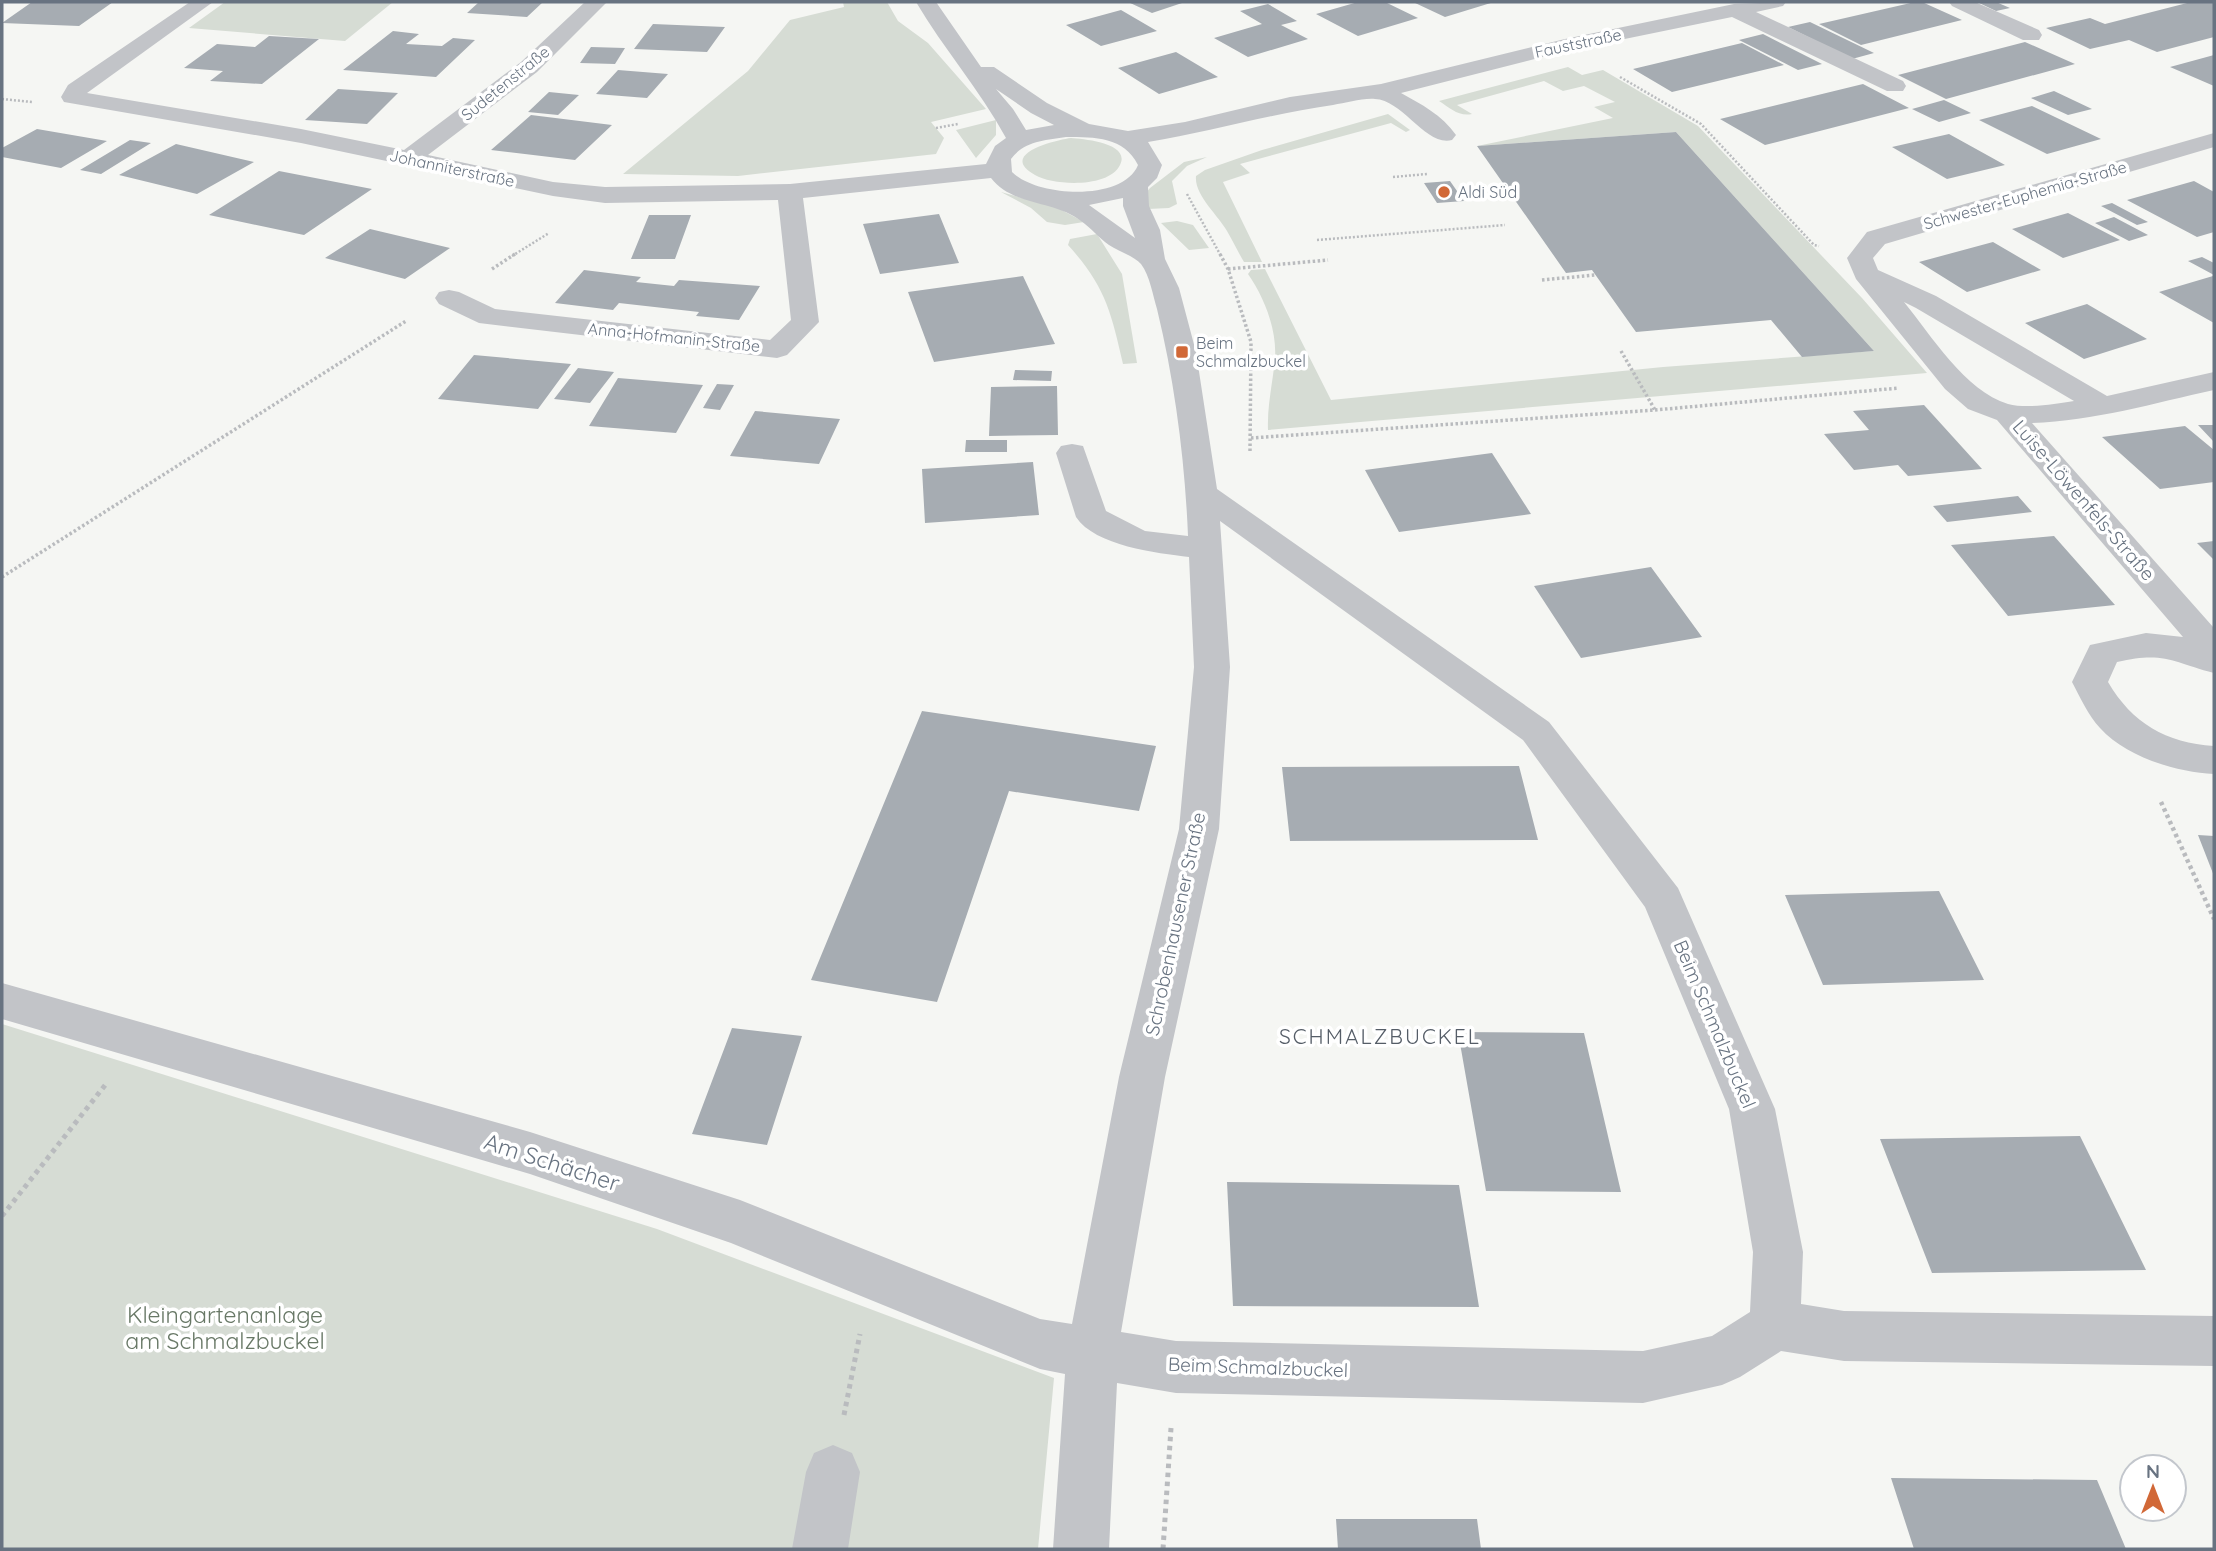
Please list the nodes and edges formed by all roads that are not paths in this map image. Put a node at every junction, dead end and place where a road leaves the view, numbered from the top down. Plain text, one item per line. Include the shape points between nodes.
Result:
1 (203, 2) edge
2 (597, 2) edge
3 (926, 2) edge
4 (1776, 2) edge
5 (1959, 2) edge
6 (1734, 10) junction
7 (2031, 35) dead end
8 (964, 57) junction
9 (1895, 86) dead end
10 (1381, 91) junction
11 (1083, 130) junction
12 (1444, 135) dead end
13 (1124, 139) junction
14 (2214, 140) edge
15 (1020, 141) junction
16 (1197, 149) dead end
17 (408, 159) junction
18 (998, 170) junction
19 (1152, 171) junction
20 (790, 192) junction
21 (1051, 199) junction
22 (1152, 259) junction
23 (1863, 266) junction
24 (449, 298) road end
25 (2214, 382) edge
26 (2103, 406) junction
27 (2008, 414) junction
28 (1072, 453) dead end
29 (1202, 493) junction
30 (1206, 549) junction
31 (2214, 650) edge
32 (2214, 661) edge
33 (2214, 760) edge
34 (2, 1001) edge
35 (1774, 1325) junction
36 (2214, 1341) edge
37 (1092, 1352) junction
38 (833, 1472) road end
39 (820, 1549) edge
40 (1081, 1549) edge

1 - 17 street, Johanniterstraße via 72,97
2 - 17 street, Sudetenstraße via 529,67
3 - 8 street
4 - 6 street, Fauststraße
5 - 7 street
6 - 9 street
6 - 10 street, Fauststraße via 1565,45
8 - 11 street via 1039,108
8 - 15 street
10 - 12 street via 1423,115
10 - 13 street, Fauststraße via 1290,104
10 - 16 street, Fauststraße via 1338,111
11 - 13 street
11 - 15 street via 1051,132
13 - 19 street via 1143,150
14 - 23 street, Schwester-Euphemia-Straße via 1876,238
15 - 18 street via 999,159
17 - 20 street, Johanniterstraße via 553,189 606,195
18 - 20 street, Johanniterstraße
18 - 21 street via 1015,188
19 - 21 street via 1101,198
19 - 22 street, Schrobenhausener Straße via 1136,206 1147,230
20 - 24 street, Anna-Hofmanin-Straße via 805,322 777,349 489,317
21 - 22 street via 1087,213 1116,238
22 - 29 street, Schrobenhausener Straße via 1182,352
23 - 26 street
23 - 27 street via 1955,383 1979,403
25 - 26 street, Luise-Löwenfels-Straße
26 - 27 street, Luise-Löwenfels-Straße
27 - 31 street, Luise-Löwenfels-Straße
28 - 30 street via 1092,517 1137,540
29 - 30 street, Schrobenhausener Straße
29 - 35 street, Beim Schmalzbuckel via 1536,731 1663,900 1752,1109 1778,1252
30 - 37 street, Schrobenhausener Straße via 1212,667 1199,830 1142,1077
32 - 33 street via 2166,645 2138,644 2103,654 2090,682 2114,720 2148,744 2201,761
34 - 37 street, Am Schächer via 530,1153 740,1223 1040,1344
35 - 36 street via 1844,1336
35 - 37 street, Beim Schmalzbuckel via 1722,1359 1643,1377 1175,1367
37 - 40 street, Schrobenhausener Straße
38 - 39 street

